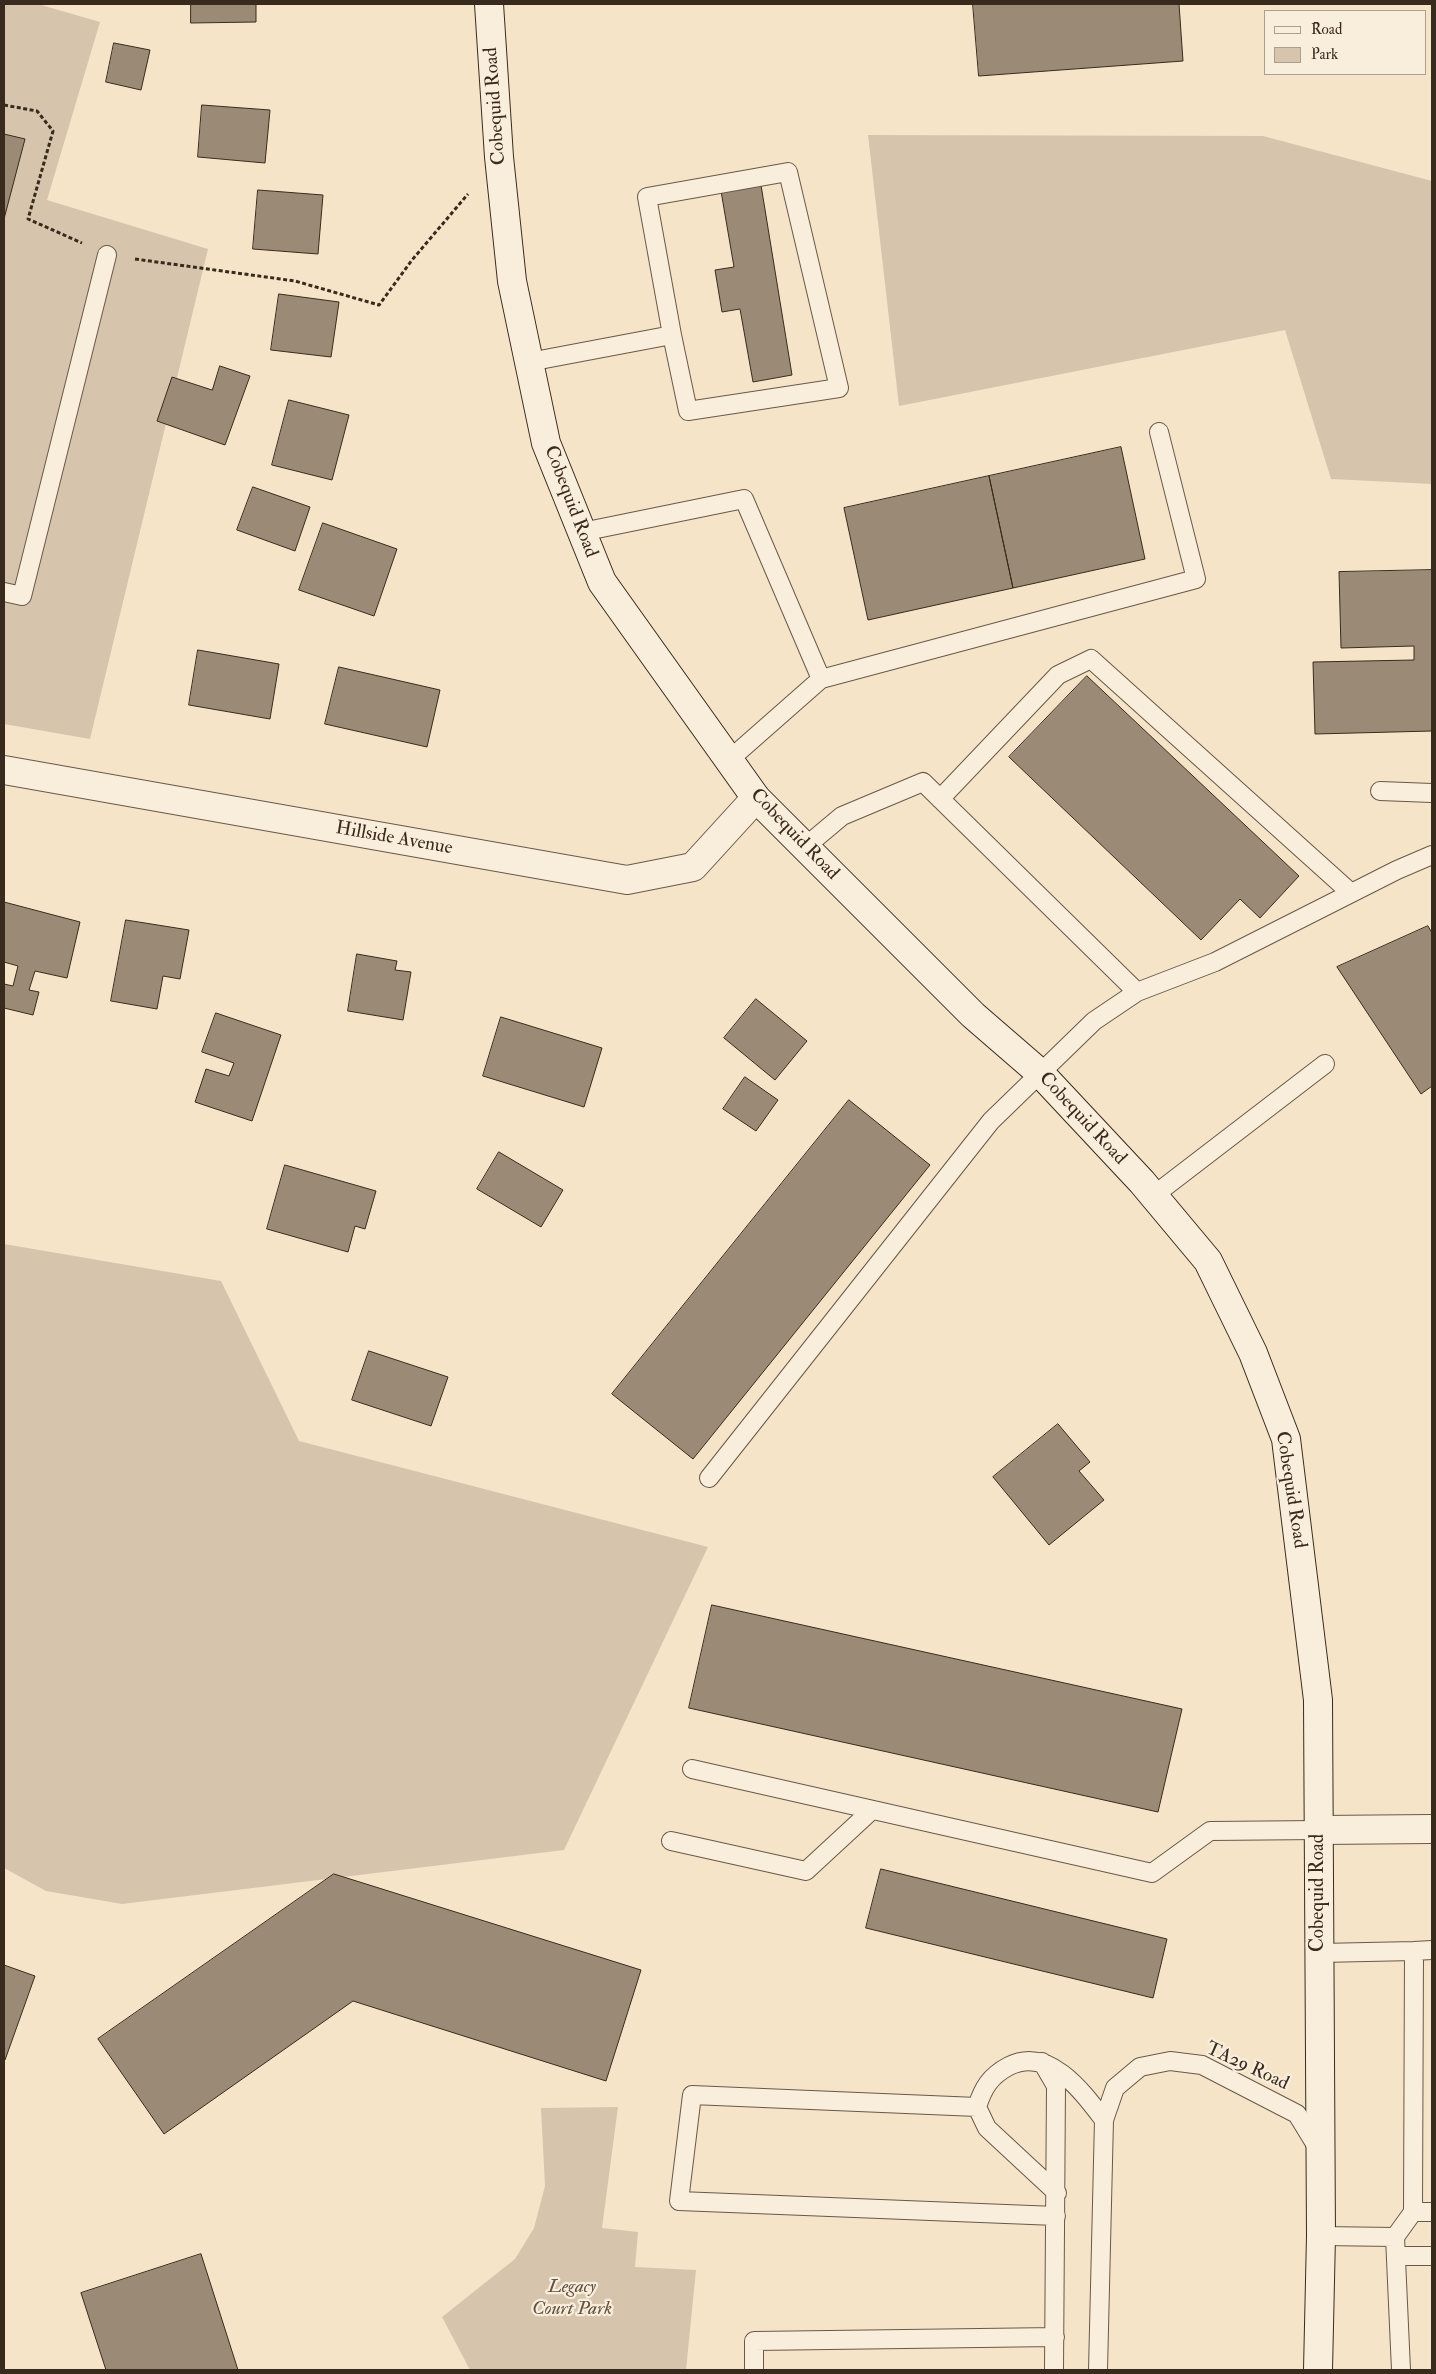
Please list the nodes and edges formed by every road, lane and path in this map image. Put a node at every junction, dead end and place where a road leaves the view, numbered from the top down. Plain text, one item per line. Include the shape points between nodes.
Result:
1 (488, 4) edge
2 (4, 105) edge
3 (499, 157) junction
4 (108, 255) junction
5 (672, 335) junction
6 (529, 362) junction
7 (1159, 432) dead end
8 (582, 532) junction
9 (4, 592) edge
10 (822, 679) junction
11 (730, 760) junction
12 (4, 770) edge
13 (1380, 791) dead end
14 (1432, 793) edge
15 (756, 798) junction
16 (940, 799) junction
17 (804, 847) junction
18 (1432, 855) edge
19 (1351, 893) junction
20 (1137, 992) junction
21 (1325, 1064) dead end
22 (1040, 1073) junction
23 (1153, 1196) junction
24 (709, 1478) dead end
25 (692, 1769) dead end
26 (872, 1810) junction
27 (1432, 1829) edge
28 (1319, 1830) junction
29 (671, 1840) dead end
30 (1432, 1950) edge
31 (1414, 1951) junction
32 (1320, 1953) junction
33 (1042, 2062) junction
34 (977, 2107) junction
35 (1104, 2120) junction
36 (1320, 2152) junction
37 (1057, 2192) junction
38 (1413, 2212) junction
39 (1432, 2212) edge
40 (1056, 2216) junction
41 (1321, 2236) junction
42 (1395, 2238) junction
43 (1397, 2256) junction
44 (1432, 2256) edge
45 (1055, 2336) junction
46 (754, 2370) edge
47 (1054, 2370) edge
48 (1098, 2370) edge
49 (1318, 2370) edge
50 (1401, 2370) edge

1 - 3 main road, Cobequid Road
2 - 4 path via 38,111 53,131 28,218
3 - 4 path via 412,260 379,305 295,281
3 - 6 main road, Cobequid Road via 512,281
4 - 9 lane via 22,596
5 - 5 lane via 688,411 839,388 788,172 647,197
5 - 6 lane
6 - 8 main road, Cobequid Road via 546,443
7 - 10 lane via 1196,579
8 - 10 lane via 744,499
8 - 11 main road, Cobequid Road via 602,582
10 - 11 lane
11 - 15 main road, Cobequid Road
12 - 15 main road, Hillside Avenue via 627,880 693,867
13 - 14 lane
15 - 17 main road, Cobequid Road
16 - 17 lane via 923,782 842,816
16 - 19 lane via 1058,674 1091,658
16 - 20 lane
17 - 22 main road, Cobequid Road via 973,1015
18 - 19 lane
19 - 20 lane via 1215,962
20 - 22 lane via 1094,1021
21 - 23 lane
22 - 23 main road, Cobequid Road
22 - 24 lane via 990,1121
23 - 28 main road, Cobequid Road via 1208,1260 1253,1353 1286,1439 1318,1700
25 - 26 lane
26 - 28 lane via 1152,1873 1210,1831
26 - 29 lane via 806,1871
27 - 28 main road
28 - 32 main road, Cobequid Road
30 - 31 lane
31 - 32 lane
31 - 38 lane
32 - 36 main road, Cobequid Road
33 - 34 lane via 1020,2061 999,2071 984,2087
33 - 35 lane via 1064,2074
33 - 37 lane via 1056,2086
34 - 37 lane via 987,2128
34 - 40 lane via 692,2095 679,2202
35 - 36 lane, TA29 Road via 1115,2088 1140,2066 1170,2061 1202,2065 1297,2114
35 - 48 lane, TA29 Road
36 - 41 main road, Cobequid Road
37 - 40 lane
38 - 39 lane
38 - 42 lane
40 - 45 lane
41 - 42 lane
41 - 49 main road, Cobequid Road
42 - 43 lane
43 - 44 lane
43 - 50 lane
45 - 46 lane via 754,2341
45 - 47 lane

